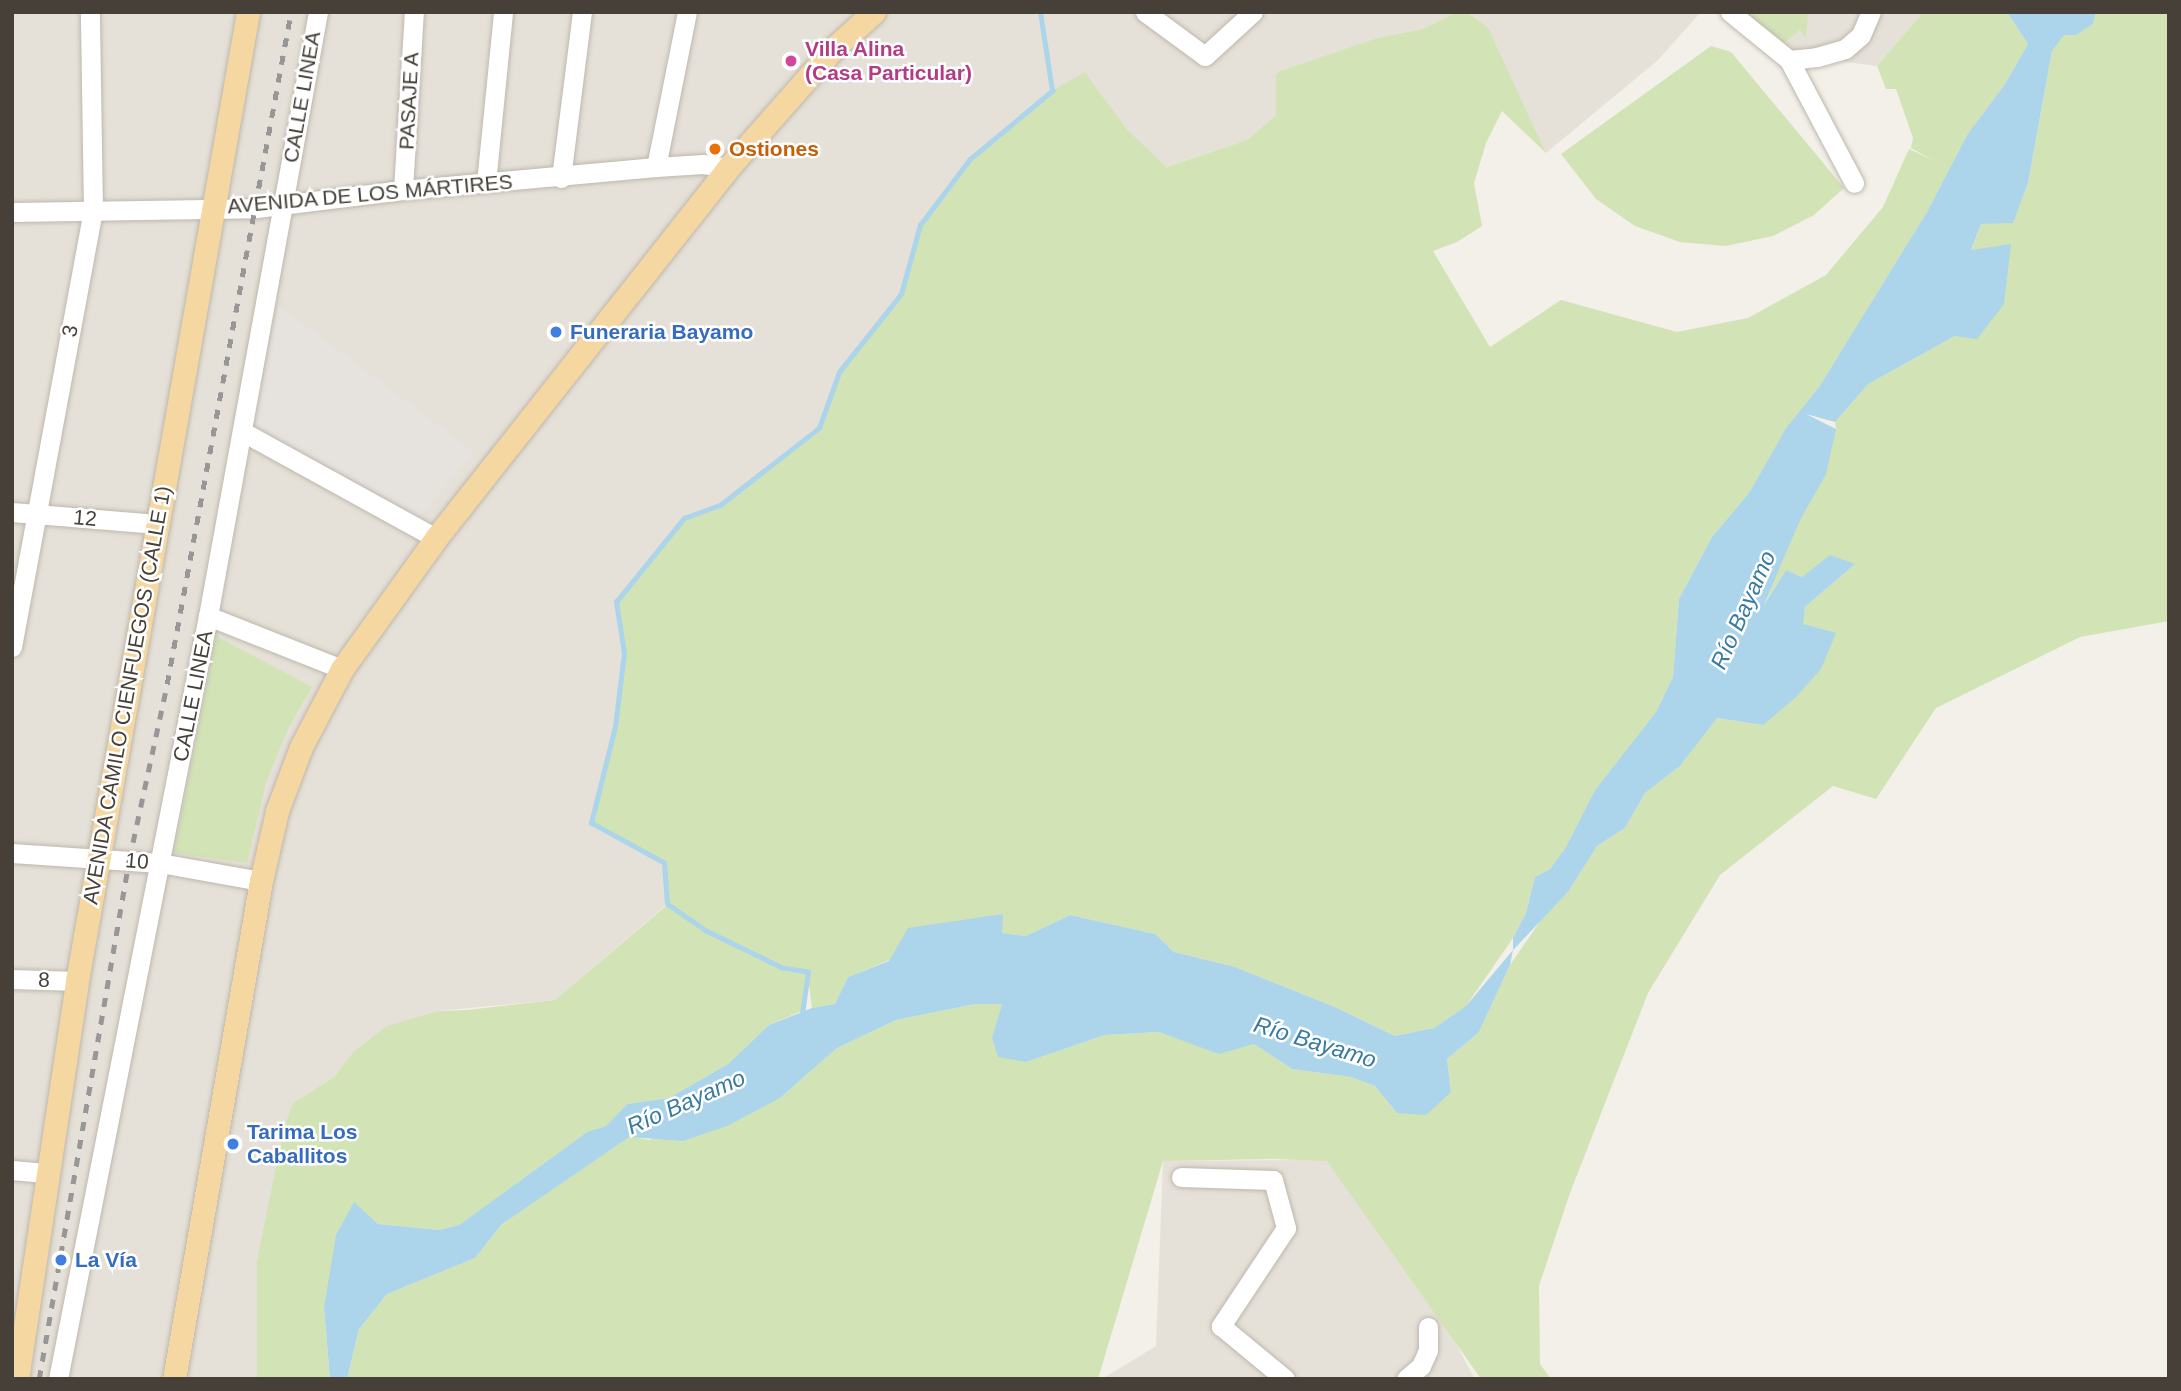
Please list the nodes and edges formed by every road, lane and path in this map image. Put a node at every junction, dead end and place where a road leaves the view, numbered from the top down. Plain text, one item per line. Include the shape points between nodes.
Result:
1 (90, 12) edge
2 (248, 12) edge
3 (318, 12) edge
4 (414, 12) edge
5 (503, 12) edge
6 (582, 12) edge
7 (687, 12) edge
8 (874, 12) edge
9 (1145, 12) edge
10 (1253, 12) edge
11 (1730, 12) edge
12 (1871, 12) edge
13 (1789, 60) junction
14 (656, 167) junction
15 (728, 168) junction
16 (561, 178) junction
17 (486, 183) junction
18 (1854, 183) dead end
19 (403, 190) junction
20 (283, 205) junction
21 (213, 208) junction
22 (93, 211) junction
23 (12, 212) edge
24 (243, 432) junction
25 (12, 512) edge
26 (35, 514) junction
27 (157, 524) junction
28 (436, 538) junction
29 (208, 615) junction
30 (12, 646) edge
31 (342, 669) junction
32 (12, 853) edge
33 (99, 858) junction
34 (160, 863) junction
35 (261, 881) junction
36 (12, 979) edge
37 (77, 981) junction
38 (12, 1170) edge
39 (48, 1173) junction
40 (1181, 1177) dead end
41 (1428, 1327) dead end
42 (17, 1379) edge
43 (58, 1379) edge
44 (174, 1379) edge
45 (1284, 1379) edge
46 (1406, 1379) edge

1 - 22 street, 3
2 - 21 main road, AVENIDA CAMILO CIENFUEGOS (CALLE 1)
3 - 20 street, CALLE LINEA
4 - 19 street, PASAJE A
5 - 17 street
6 - 16 street
7 - 14 street
8 - 15 main road via 834,49
9 - 10 street via 1205,57
11 - 13 street
12 - 13 street via 1861,35 1845,49
13 - 18 street
14 - 15 street, AVENIDA DE LOS MÁRTIRES via 703,164
14 - 16 street, AVENIDA DE LOS MÁRTIRES
15 - 28 main road
16 - 17 street, AVENIDA DE LOS MÁRTIRES
17 - 19 street, AVENIDA DE LOS MÁRTIRES
19 - 20 street, AVENIDA DE LOS MÁRTIRES
20 - 21 street, AVENIDA DE LOS MÁRTIRES
20 - 24 street, CALLE LINEA
21 - 22 street, AVENIDA DE LOS MÁRTIRES
21 - 27 main road, AVENIDA CAMILO CIENFUEGOS (CALLE 1)
22 - 23 street, AVENIDA DE LOS MÁRTIRES
22 - 26 street, 3
24 - 28 street
24 - 29 street, CALLE LINEA
25 - 26 street, 12
26 - 27 street, 12
26 - 30 street, 3
27 - 33 main road, AVENIDA CAMILO CIENFUEGOS (CALLE 1)
28 - 31 main road
29 - 31 street
29 - 34 street, CALLE LINEA
31 - 35 main road via 301,747 277,811
32 - 33 street, 10
33 - 34 street, 10
33 - 37 main road, AVENIDA CAMILO CIENFUEGOS (CALLE 1)
34 - 35 street, 10
34 - 43 street, CALLE LINEA
35 - 44 main road
36 - 37 street, 8
37 - 39 main road, AVENIDA CAMILO CIENFUEGOS (CALLE 1)
38 - 39 street
39 - 42 main road, AVENIDA CAMILO CIENFUEGOS (CALLE 1)
40 - 45 street via 1273,1180 1286,1228 1221,1326
41 - 46 street via 1428,1350 1421,1366

